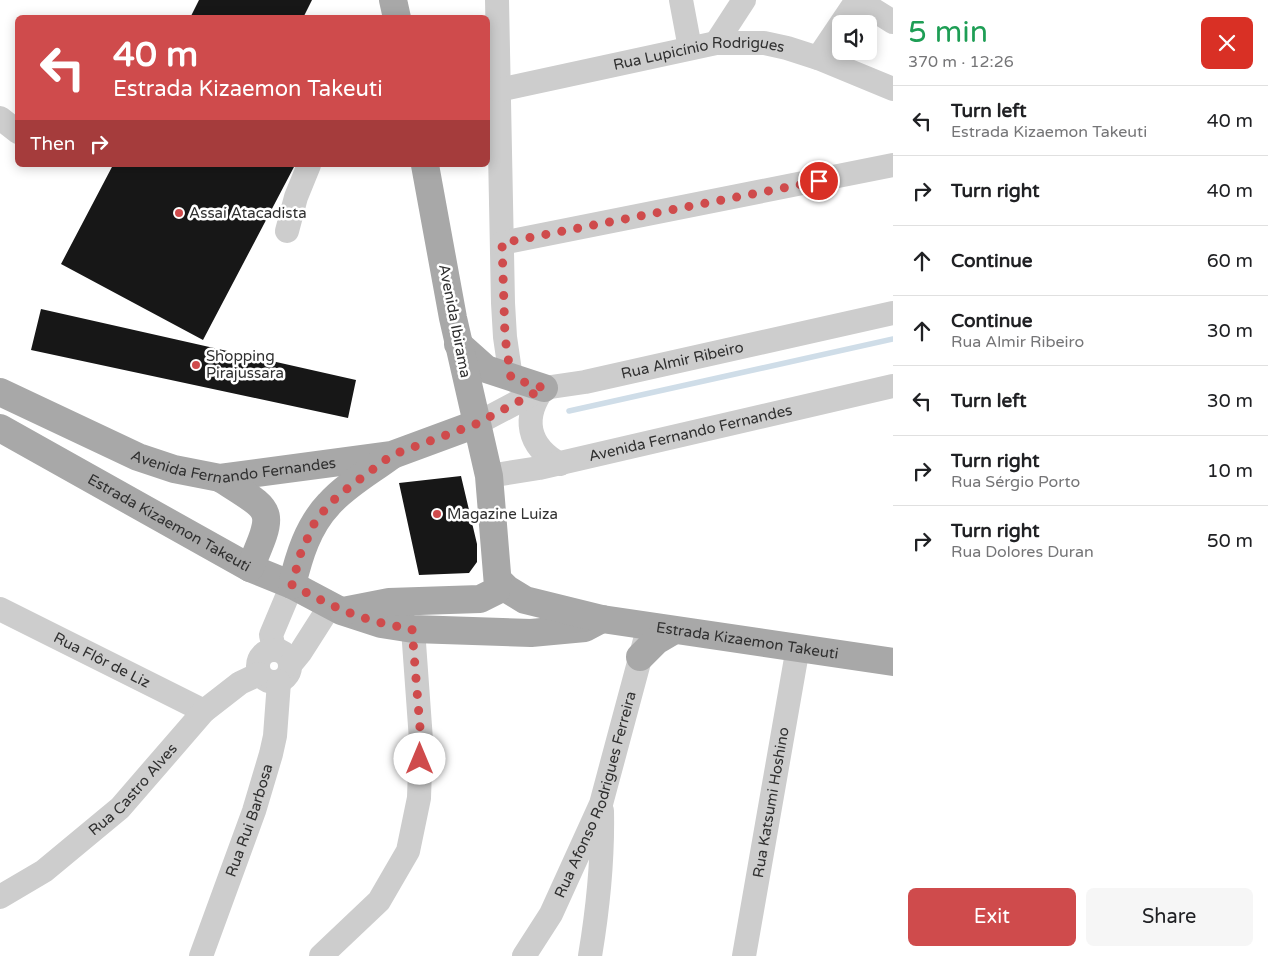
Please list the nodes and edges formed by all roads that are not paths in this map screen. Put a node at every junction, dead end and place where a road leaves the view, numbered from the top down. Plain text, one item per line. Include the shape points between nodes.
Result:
1 (393, 0) edge
2 (497, 0) edge
3 (681, 0) edge
4 (744, 0) edge
5 (857, 0) edge
6 (396, 15) edge
7 (893, 22) edge
8 (716, 43) junction
9 (690, 48) junction
10 (818, 58) junction
11 (893, 89) edge
12 (499, 90) junction
13 (0, 118) edge
14 (15, 130) edge
15 (893, 165) edge
16 (308, 167) edge
17 (425, 167) edge
18 (287, 231) dead end
19 (502, 243) junction
20 (893, 313) edge
21 (458, 344) junction
22 (511, 378) junction
23 (893, 386) edge
24 (544, 388) junction
25 (0, 392) edge
26 (476, 424) junction
27 (0, 428) edge
28 (444, 436) junction
29 (392, 455) junction
30 (560, 464) junction
31 (489, 476) junction
32 (220, 478) junction
33 (250, 568) junction
34 (498, 580) junction
35 (292, 585) junction
36 (336, 608) junction
37 (0, 609) edge
38 (611, 620) junction
39 (661, 628) junction
40 (412, 629) junction
41 (798, 647) junction
42 (640, 657) junction
43 (893, 662) edge
44 (276, 667) junction
45 (204, 711) junction
46 (601, 804) junction
47 (0, 897) edge
48 (201, 956) edge
49 (321, 956) edge
50 (524, 956) edge
51 (590, 956) edge
52 (744, 956) edge

1 - 6 main road
2 - 12 street
3 - 9 street
4 - 8 street
5 - 7 street
5 - 10 street
8 - 9 street, Rua Lupicínio Rodrigues
8 - 10 street, Rua Lupicínio Rodrigues via 764,43
9 - 12 street, Rua Lupicínio Rodrigues
10 - 11 street, Rua Lupicínio Rodrigues
12 - 19 street
13 - 14 street
15 - 19 street
16 - 18 street
17 - 21 main road, Avenida Ibirama
19 - 22 street via 505,337
20 - 24 street, Rua Almir Ribeiro via 585,382
21 - 22 main road via 486,369
21 - 26 main road, Avenida Ibirama
22 - 24 main road
23 - 30 street, Avenida Fernando Fernandes
24 - 26 street, Rua Almir Ribeiro
24 - 30 street via 531,408 532,431 542,451
25 - 32 main road, Avenida Fernando Fernandes via 138,457 174,469
26 - 28 main road, Avenida Fernando Fernandes
26 - 31 main road, Avenida Ibirama
27 - 33 main road, Estrada Kizaemon Takeuti
28 - 29 main road, Avenida Fernando Fernandes
28 - 31 main road via 468,452
29 - 32 main road, Avenida Fernando Fernandes
29 - 35 main road via 329,504 314,524 300,555
30 - 31 street, Avenida Fernando Fernandes
31 - 34 main road, Avenida Ibirama
32 - 33 main road via 265,509 268,524
33 - 35 main road, Estrada Kizaemon Takeuti
34 - 36 main road via 496,591 480,599 389,602
34 - 38 main road, Estrada Kizaemon Takeuti via 525,600
35 - 36 main road, Estrada Kizaemon Takeuti
35 - 44 street via 270,635
36 - 40 main road, Estrada Kizaemon Takeuti via 381,624
36 - 44 street via 300,653
37 - 45 street, Rua Flôr de Liz
38 - 39 main road, Estrada Kizaemon Takeuti
38 - 40 main road, Estrada Kizaemon Takeuti via 585,628 531,633
38 - 42 main road via 634,635
39 - 41 main road, Estrada Kizaemon Takeuti
39 - 42 main road via 656,641
40 - 49 street via 421,740 419,798 408,852 379,901
41 - 43 main road, Estrada Kizaemon Takeuti
41 - 52 street, Rua Katsumi Hoshino
42 - 46 street, Rua Afonso Rodrigues Ferreira
44 - 45 street, Rua Castro Alves via 240,683
44 - 48 street, Rua Rui Barbosa via 275,736 271,754 254,811
45 - 47 street, Rua Castro Alves via 120,808 44,871
46 - 50 street, Rua Afonso Rodrigues Ferreira via 551,914
46 - 51 street via 599,885

